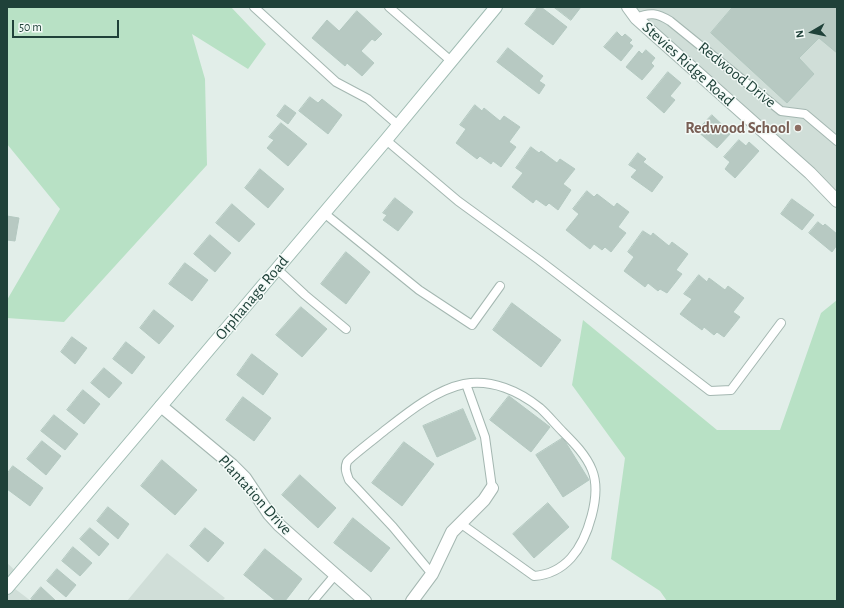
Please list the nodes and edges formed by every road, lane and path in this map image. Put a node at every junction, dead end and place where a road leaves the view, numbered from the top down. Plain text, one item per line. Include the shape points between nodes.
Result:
1 (254, 7) edge
2 (389, 7) edge
3 (496, 7) edge
4 (628, 7) edge
5 (636, 18) junction
6 (451, 61) junction
7 (398, 125) junction
8 (386, 140) junction
9 (837, 141) edge
10 (837, 201) edge
11 (324, 213) junction
12 (277, 269) junction
13 (500, 286) dead end
14 (781, 323) dead end
15 (346, 329) dead end
16 (466, 384) junction
17 (161, 406) junction
18 (492, 488) joint
19 (460, 523) junction
20 (432, 574) junction
21 (335, 575) junction
22 (7, 588) edge
23 (313, 601) edge
24 (365, 601) edge
25 (412, 601) edge

1 - 7 lane via 336,82 368,99
2 - 6 lane
3 - 6 main road, Orphanage Road
4 - 5 main road, Stevies Ridge Road
5 - 9 lane, Redwood Drive via 643,15 660,15 687,34 781,112 805,114
5 - 10 main road, Stevies Ridge Road via 810,173
6 - 7 main road, Orphanage Road
7 - 8 main road, Orphanage Road
8 - 11 main road, Orphanage Road
8 - 14 lane via 458,201 710,391 730,390
11 - 12 main road, Orphanage Road
11 - 13 lane via 419,290 472,325
12 - 15 lane
12 - 17 main road, Orphanage Road
16 - 18 lane via 485,437
16 - 19 lane via 496,385 514,391 540,408 580,450 592,470 595,480 594,504 588,527 571,559 544,575 534,576
16 - 20 lane via 432,396 347,462 346,472 349,480
17 - 21 main road, Plantation Drive via 232,465 279,525
17 - 22 main road, Orphanage Road
18 - 19 main road via 484,500
19 - 20 main road via 452,532
20 - 25 main road
21 - 23 lane
21 - 24 main road, Plantation Drive

